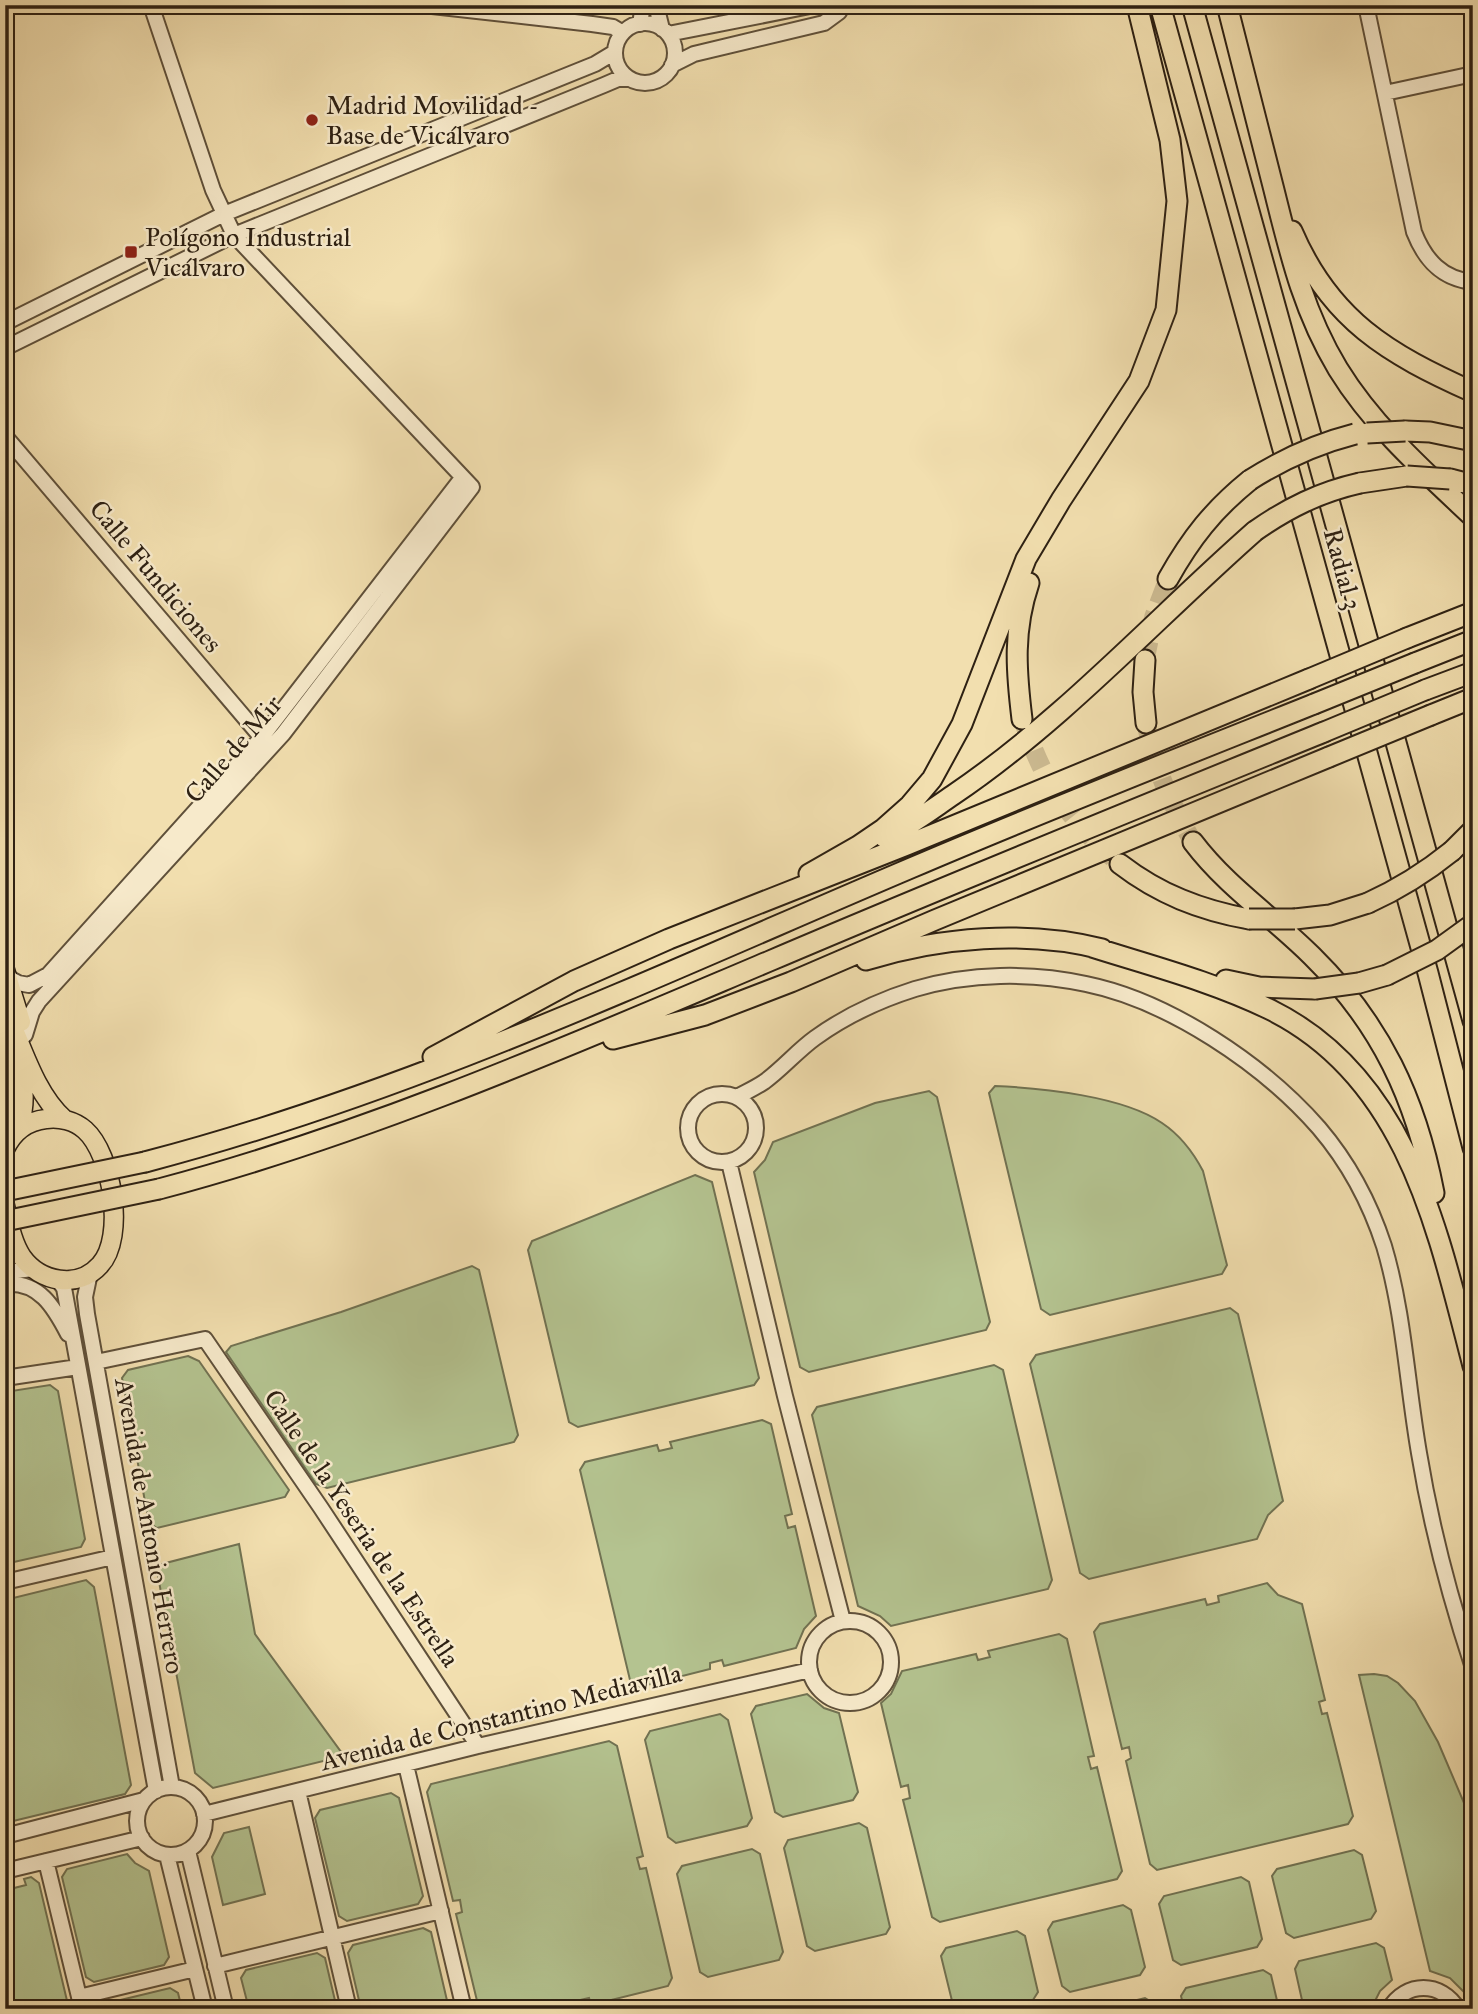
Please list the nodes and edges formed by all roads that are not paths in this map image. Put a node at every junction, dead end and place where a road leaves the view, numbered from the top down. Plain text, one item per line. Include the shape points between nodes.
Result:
1 (151, 5) edge
2 (422, 5) edge
3 (642, 5) edge
4 (656, 5) edge
5 (815, 5) edge
6 (843, 5) edge
7 (1137, 5) edge
8 (1160, 5) edge
9 (1192, 5) edge
10 (1227, 5) edge
11 (1366, 5) edge
12 (640, 24) junction
13 (665, 32) junction
14 (623, 33) junction
15 (615, 52) junction
16 (672, 65) junction
17 (1473, 74) edge
18 (630, 79) junction
19 (1385, 93) junction
20 (1274, 192) junction
21 (224, 214) junction
22 (234, 235) junction
23 (1473, 282) edge
24 (5, 323) edge
25 (5, 348) edge
26 (1473, 392) edge
27 (5, 436) edge
28 (1473, 442) edge
29 (1473, 485) edge
30 (1060, 500) junction
31 (1473, 517) edge
32 (1168, 579) tunnel mouth
33 (1473, 612) edge
34 (1473, 640) edge
35 (1145, 660) tunnel mouth
36 (1473, 672) edge
37 (1473, 698) edge
38 (1023, 719) tunnel mouth
39 (1146, 723) tunnel mouth
40 (266, 742) junction
41 (1473, 830) edge
42 (1194, 842) tunnel mouth
43 (1121, 864) tunnel mouth
44 (809, 874) junction
45 (713, 920) junction
46 (1473, 924) edge
47 (1092, 947) junction
48 (6, 974) edge
49 (791, 982) junction
50 (5, 1009) edge
51 (1473, 1021) edge
52 (16, 1045) edge
53 (565, 1048) junction
54 (407, 1077) junction
55 (765, 1081) junction
56 (737, 1097) junction
57 (750, 1109) junction
58 (64, 1119) junction
59 (9, 1137) edge
60 (1473, 1148) edge
61 (729, 1162) junction
62 (5, 1191) edge
63 (5, 1206) edge
64 (5, 1220) edge
65 (34, 1269) junction
66 (5, 1272) edge
67 (90, 1273) junction
68 (58, 1280) junction
69 (5, 1284) edge
70 (1452, 1284) junction
71 (74, 1346) junction
72 (96, 1362) junction
73 (1473, 1366) edge
74 (78, 1367) junction
75 (5, 1378) edge
76 (113, 1557) junction
77 (5, 1581) edge
78 (843, 1621) junction
79 (1473, 1668) edge
80 (810, 1670) junction
81 (478, 1746) junction
82 (406, 1765) junction
83 (172, 1787) junction
84 (156, 1791) junction
85 (298, 1791) junction
86 (144, 1800) junction
87 (204, 1814) junction
88 (5, 1836) edge
89 (142, 1838) junction
90 (188, 1851) junction
91 (167, 1855) junction
92 (46, 1861) junction
93 (5, 1871) edge
94 (441, 1911) junction
95 (332, 1936) junction
96 (215, 1966) junction
97 (195, 1969) junction
98 (80, 2003) edge
99 (205, 2009) edge
100 (226, 2009) edge
101 (349, 2009) edge
102 (464, 2009) edge
103 (1389, 2009) edge
104 (1458, 2009) edge

1 - 21 street
2 - 14 street via 592,24
3 - 12 street
4 - 13 street
5 - 13 street
6 - 16 street via 824,23 694,54
7 - 30 highway via 1170,140 1177,201 1166,310 1139,381
8 - 60 highway, Radial 3
9 - 51 highway, Radial 3
10 - 20 highway
11 - 19 street
12 - 13 street via 652,24
12 - 14 street
13 - 16 street via 674,49
14 - 15 street
15 - 18 street via 619,68
15 - 21 street
16 - 18 street via 655,81
17 - 19 street
18 - 22 street via 618,79
19 - 23 street via 1421,249 1442,272
20 - 26 highway via 1311,269 1347,315 1397,355
20 - 31 highway via 1303,298 1339,370 1367,411 1407,455
21 - 22 street
21 - 24 street
22 - 25 street
22 - 40 street, Calle de Mir via 467,483
27 - 40 street, Calle Fundiciones
28 - 32 highway, bridge via 1430,432 1361,434 1328,441 1278,462 1209,516
29 - 44 highway, bridge via 1407,476 1337,488 1284,511 1255,531 1104,672 974,780 897,832
30 - 38 highway via 1020,609 1016,650
30 - 44 highway via 1026,559 962,724 932,779 883,829
33 - 45 highway, bridge
34 - 54 highway, bridge
35 - 39 highway
36 - 53 highway, bridge
37 - 49 highway, bridge
40 - 48 street, Calle de Mir via 48,975 29,985
40 - 52 street, Calle de Mir via 39,1001
41 - 43 highway, bridge via 1415,878 1368,903 1330,915 1295,919 1219,914 1142,881
42 - 70 highway via 1210,864 1311,954 1350,995 1371,1026 1400,1079 1427,1155
44 - 45 highway
45 - 54 highway via 574,981 420,1065
46 - 47 highway, bridge via 1437,950 1387,975 1315,989 1259,987
47 - 49 highway via 1030,939 957,942 896,952
47 - 70 highway via 1232,992 1293,1023 1334,1054 1381,1108 1399,1138 1418,1176
48 - 52 main road
49 - 53 highway via 705,1015
50 - 52 main road
52 - 58 main road via 52,1108
52 - 59 main road via 25,1106
53 - 64 highway, bridge via 418,1106 225,1172
54 - 62 highway, bridge via 217,1144
55 - 56 street
55 - 57 street
55 - 79 street via 816,1037 887,1000 967,978 1033,976 1087,984 1135,999 1180,1020 1258,1072 1318,1127 1345,1163 1367,1202 1383,1246 1395,1291 1436,1537
56 - 57 street
56 - 61 street via 711,1096 696,1105 688,1120 688,1138 699,1154 710,1161
57 - 61 street via 756,1127 752,1146
58 - 59 main road via 38,1120
58 - 67 main road via 78,1125 101,1153 115,1212 109,1252
61 - 78 street
63 - 65 main road via 12,1236
65 - 66 street
65 - 68 main road
67 - 68 main road
67 - 72 street, Avenida de Antonio Herrero via 85,1297
68 - 71 street, Avenida de Antonio Herrero via 64,1288
69 - 71 street via 43,1294
70 - 73 highway
71 - 74 street, Avenida de Antonio Herrero
72 - 81 street, Calle de la Yeseria de la Estrella via 205,1339
72 - 83 street, Avenida de Antonio Herrero
74 - 75 street
74 - 76 street, Avenida de Antonio Herrero
76 - 77 street
76 - 84 street, Avenida de Antonio Herrero
78 - 80 street via 820,1634 809,1657
78 - 80 street via 866,1625 884,1639 891,1663 883,1688 860,1702 835,1700 823,1693
80 - 81 street, Avenida de Constantino Mediavilla
81 - 82 street, Avenida de Constantino Mediavilla
82 - 85 street, Avenida de Constantino Mediavilla
82 - 94 street
83 - 84 street
83 - 87 street via 193,1795
84 - 86 street
85 - 87 street, Avenida de Constantino Mediavilla
85 - 95 street
86 - 88 street
86 - 89 street via 138,1814
87 - 90 street via 202,1835
89 - 91 street
89 - 92 street
90 - 91 street
90 - 96 street
91 - 97 street
92 - 93 street
92 - 98 street
94 - 95 street
94 - 102 street
95 - 96 street
95 - 101 street
96 - 100 street
97 - 98 street
97 - 99 street
103 - 104 street via 1404,1992 1427,1987 1449,1997

